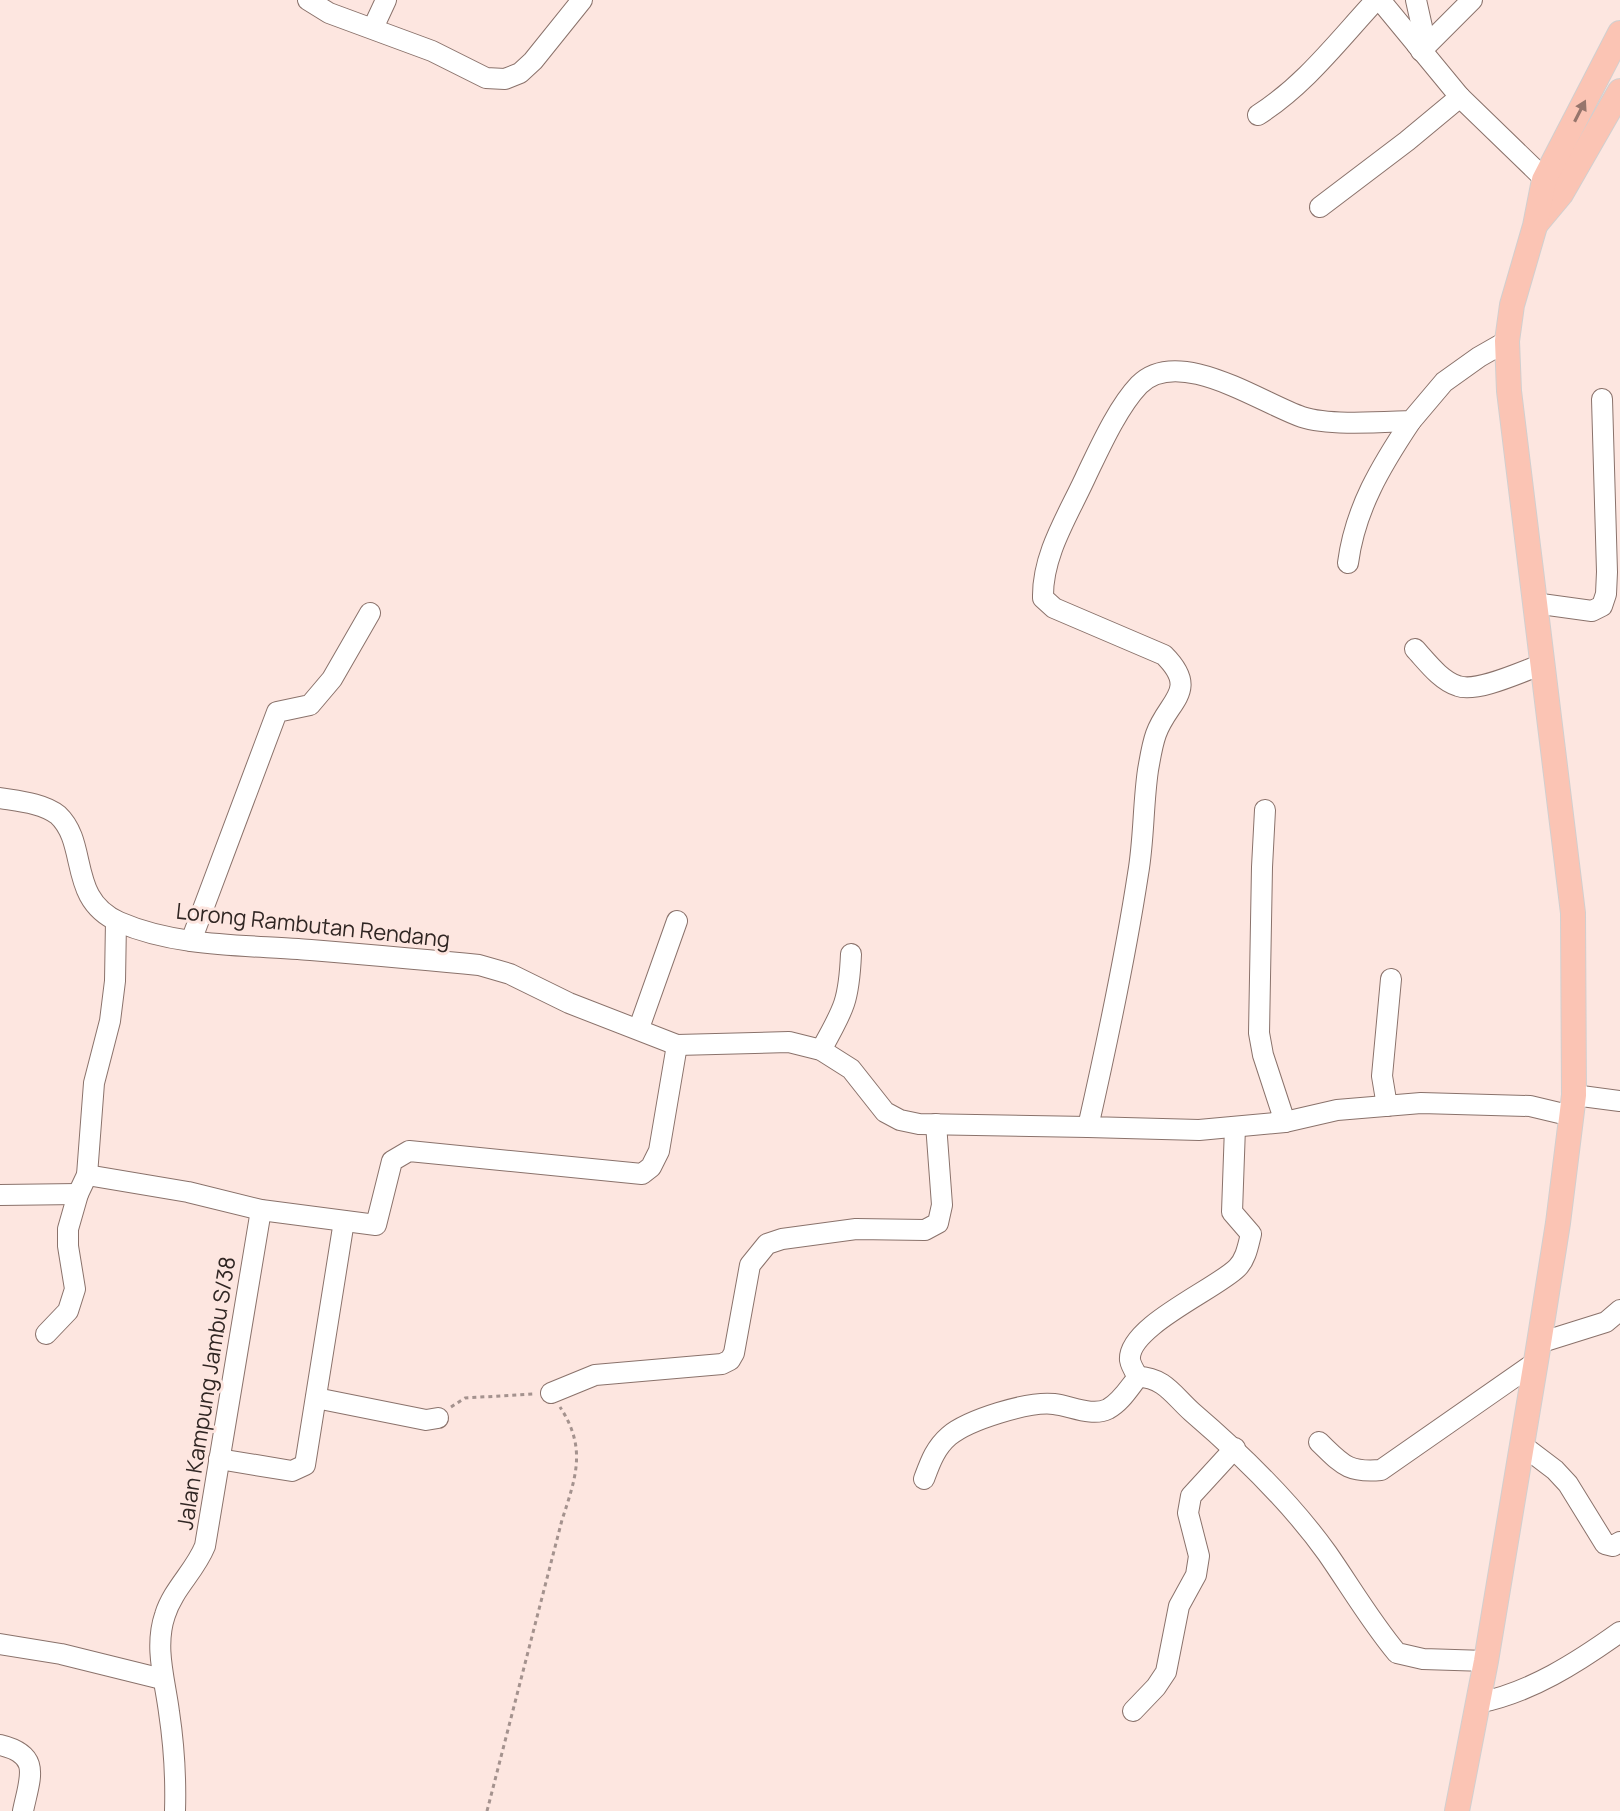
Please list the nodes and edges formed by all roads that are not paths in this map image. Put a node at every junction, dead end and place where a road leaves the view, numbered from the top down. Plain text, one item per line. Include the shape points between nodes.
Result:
1 (308, 0) edge
2 (386, 0) edge
3 (582, 0) edge
4 (1378, 0) edge
5 (1416, 0) edge
6 (1472, 0) edge
7 (373, 28) junction
8 (1620, 33) edge
9 (1419, 48) junction
10 (1620, 91) edge
11 (1460, 97) junction
12 (1258, 115) dead end
13 (1552, 187) junction
14 (1320, 207) dead end
15 (1507, 341) junction
16 (1602, 399) dead end
17 (1411, 421) junction
18 (1613, 483) edge
19 (1348, 563) dead end
20 (1534, 603) junction
21 (370, 613) dead end
22 (1415, 649) dead end
23 (1543, 664) junction
24 (0, 798) edge
25 (1265, 810) dead end
26 (116, 921) junction
27 (677, 921) dead end
28 (191, 941) junction
29 (851, 954) dead end
30 (1391, 979) dead end
31 (639, 1028) junction
32 (677, 1045) junction
33 (821, 1050) junction
34 (1620, 1101) edge
35 (1387, 1106) junction
36 (1573, 1106) junction
37 (1285, 1122) junction
38 (936, 1124) junction
39 (1088, 1127) junction
40 (1235, 1127) junction
41 (82, 1184) junction
42 (0, 1195) edge
43 (261, 1210) junction
44 (344, 1221) junction
45 (1620, 1310) edge
46 (46, 1334) dead end
47 (1537, 1352) junction
48 (1138, 1377) junction
49 (551, 1393) road end
50 (316, 1398) junction
51 (438, 1418) road end
52 (1319, 1442) dead end
53 (1522, 1445) junction
54 (1235, 1448) junction
55 (219, 1459) junction
56 (924, 1479) dead end
57 (1620, 1542) edge
58 (1620, 1632) edge
59 (0, 1644) edge
60 (1486, 1661) junction
61 (162, 1679) junction
62 (1478, 1703) junction
63 (1133, 1711) dead end
64 (0, 1745) edge
65 (23, 1811) edge
66 (175, 1811) edge
67 (1457, 1811) edge

1 - 7 street
2 - 7 street
3 - 7 street via 533,61 505,79 486,78
4 - 9 street
4 - 12 street via 1302,82
5 - 9 street via 1422,27
6 - 9 street
13 -> 8 main road
9 - 11 street
10 - 13 main road
11 - 13 street
11 - 14 street
13 - 15 main road via 1535,226
15 - 17 street via 1444,382
15 - 20 main road
16 - 18 street
17 - 19 street via 1366,495
17 - 39 street via 1306,419 1194,372 1156,375 1140,383 1124,406 1046,562 1043,598 1054,608 1164,655 1181,680 1180,694 1156,733 1148,770 1139,870
18 - 20 street via 1602,606 1592,611
20 - 23 main road
21 - 28 street via 332,679 310,705 277,712
22 - 23 street via 1446,680 1472,688
23 - 36 main road via 1573,913
24 - 26 street, Lorong Rambutan Rendang via 57,815 70,832 93,903
25 - 37 street via 1259,1033
26 - 28 street, Lorong Rambutan Rendang
26 - 41 street via 110,1021 94,1083
27 - 31 street
28 - 31 street, Lorong Rambutan Rendang via 479,965
29 - 33 street via 849,994
30 - 35 street via 1382,1076
31 - 32 street, Lorong Rambutan Rendang
32 - 33 street via 789,1042
32 - 44 street via 659,1151 642,1174 409,1151 392,1161 376,1225
33 - 38 street via 851,1069 885,1112 900,1120
34 - 36 street
35 - 36 street
35 - 37 street
36 - 47 main road
37 - 40 street
38 - 39 street
38 - 49 street via 942,1205 938,1223 925,1230 856,1229 767,1244 750,1265 730,1360 595,1375
39 - 40 street
40 - 48 street via 1232,1212 1251,1234 1246,1254 1237,1268 1139,1338 1130,1362
41 - 42 street
41 - 43 street via 200,1194
41 - 46 street via 68,1229 75,1289 68,1311
43 - 44 street
43 - 55 street, Jalan Kampung Jambu S/38
44 - 50 street
45 - 47 street via 1606,1322
47 - 52 street via 1381,1470 1344,1467
47 - 53 main road
48 - 54 street via 1164,1383
48 - 56 street via 1107,1409 1026,1404 950,1435 934,1453
50 - 51 street
50 - 55 street via 302,1468 292,1471
53 - 57 street via 1568,1484 1605,1544
53 - 60 main road
54 - 60 street via 1303,1522 1397,1653
54 - 63 street via 1191,1496 1188,1513 1199,1556 1196,1575 1179,1606 1166,1672
55 - 61 street, Jalan Kampung Jambu S/38 via 205,1546 164,1615
58 - 62 street via 1517,1693
59 - 61 street
60 - 62 main road
61 - 66 street, Jalan Kampung Jambu S/38
62 - 67 main road
64 - 65 street via 17,1749 29,1762

